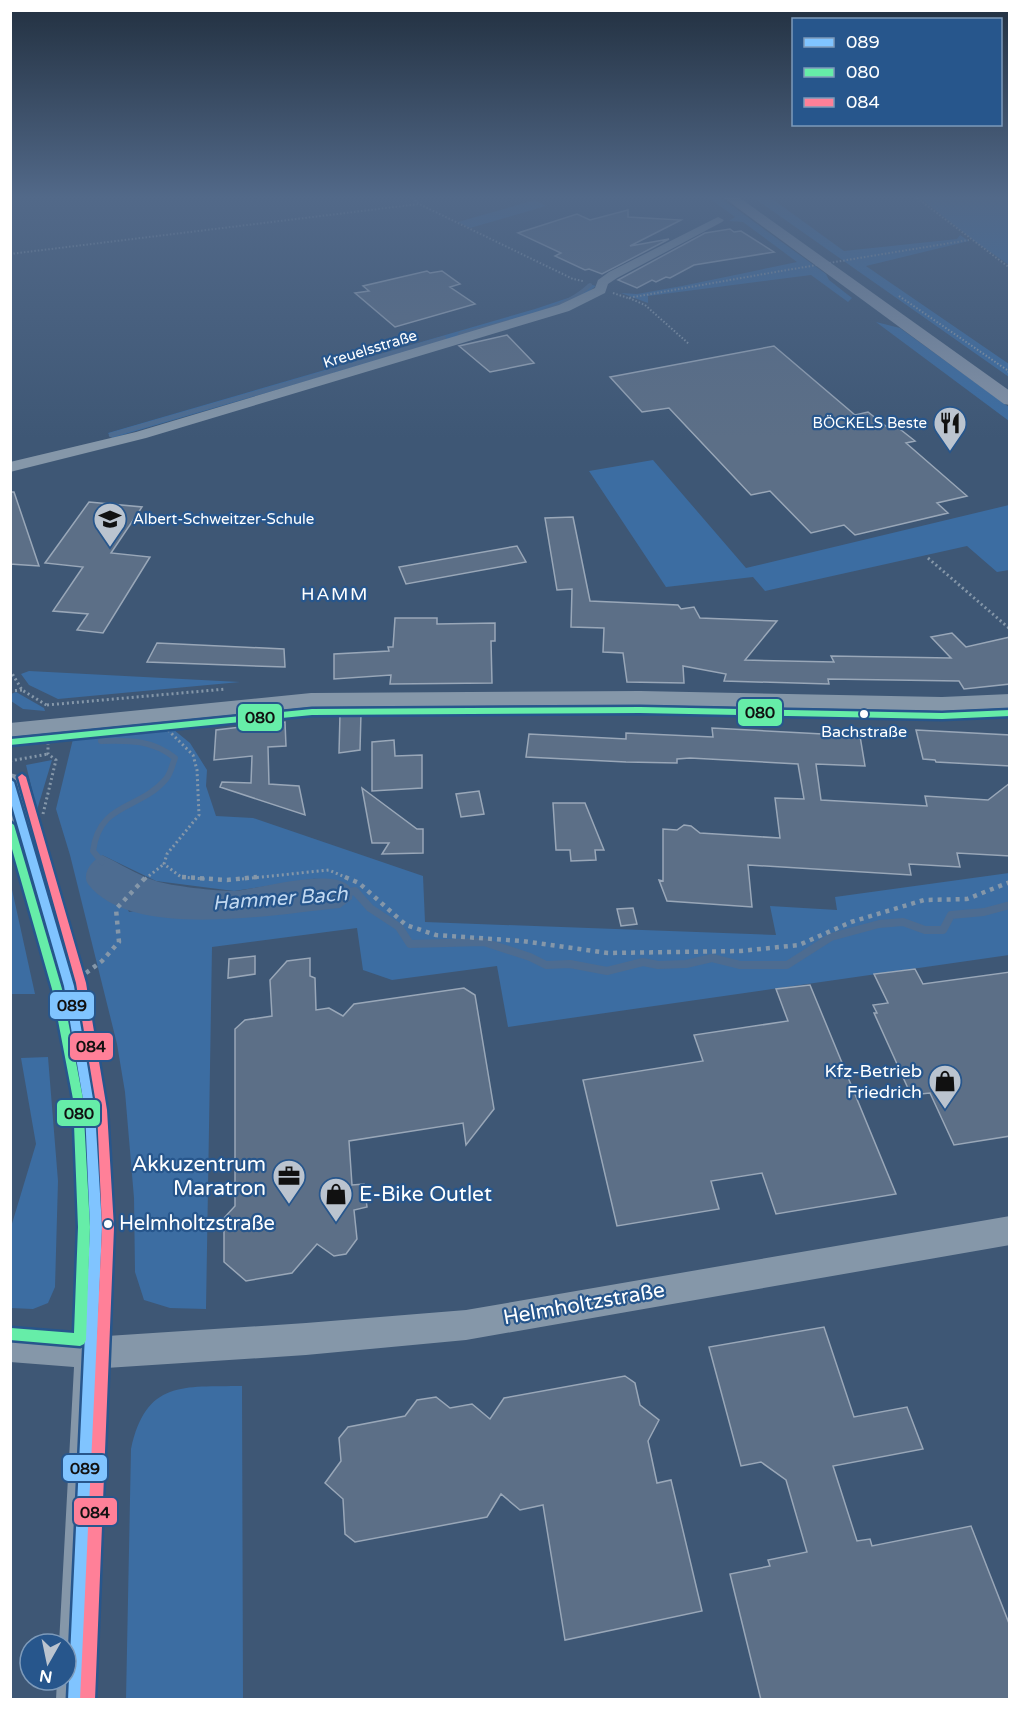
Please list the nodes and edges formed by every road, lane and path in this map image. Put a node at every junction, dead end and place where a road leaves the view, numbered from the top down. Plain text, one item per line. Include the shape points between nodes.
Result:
1 (571, 278) edge
2 (610, 278) edge
3 (747, 278) edge
4 (841, 278) edge
5 (862, 278) edge
6 (602, 286) junction
7 (628, 298) junction
8 (689, 344) dead end
9 (1010, 381) edge
10 (1010, 400) edge
11 (10, 466) edge
12 (928, 558) dead end
13 (1010, 629) edge
14 (10, 670) edge
15 (22, 690) junction
16 (10, 691) edge
17 (1010, 701) edge
18 (49, 725) junction
19 (167, 727) dead end
20 (10, 730) edge
21 (48, 754) junction
22 (10, 761) edge
23 (10, 780) edge
24 (27, 841) junction
25 (164, 864) junction
26 (1010, 882) edge
27 (69, 986) junction
28 (1010, 1230) edge
29 (10, 1346) edge
30 (92, 1353) junction
31 (75, 1700) edge

1 - 6 path
2 - 6 street, Kreuelsstraße
3 - 7 path, bridge
4 - 10 main road
5 - 9 main road
6 - 7 path
6 - 11 street, Kreuelsstraße via 564,308 141,435
7 - 8 path via 645,304
12 - 13 path
14 - 15 path
15 - 16 path
15 - 18 path via 47,705
17 - 18 street via 942,704 640,698 311,700
18 - 20 street
18 - 21 path
19 - 25 path via 193,755 199,815 167,854
21 - 22 path
21 - 24 path via 56,760 41,820
23 - 24 street
24 - 27 street
25 - 26 path via 181,877 226,880 329,870 360,883 406,925 436,935 609,953 741,951 799,945 851,922 924,900 968,899
25 - 27 path via 150,873 116,909 119,942 102,961
27 - 30 street via 90,1098 95,1181
28 - 30 street, Helmholtzstraße via 466,1325
29 - 30 street, Helmholtzstraße
30 - 31 street

